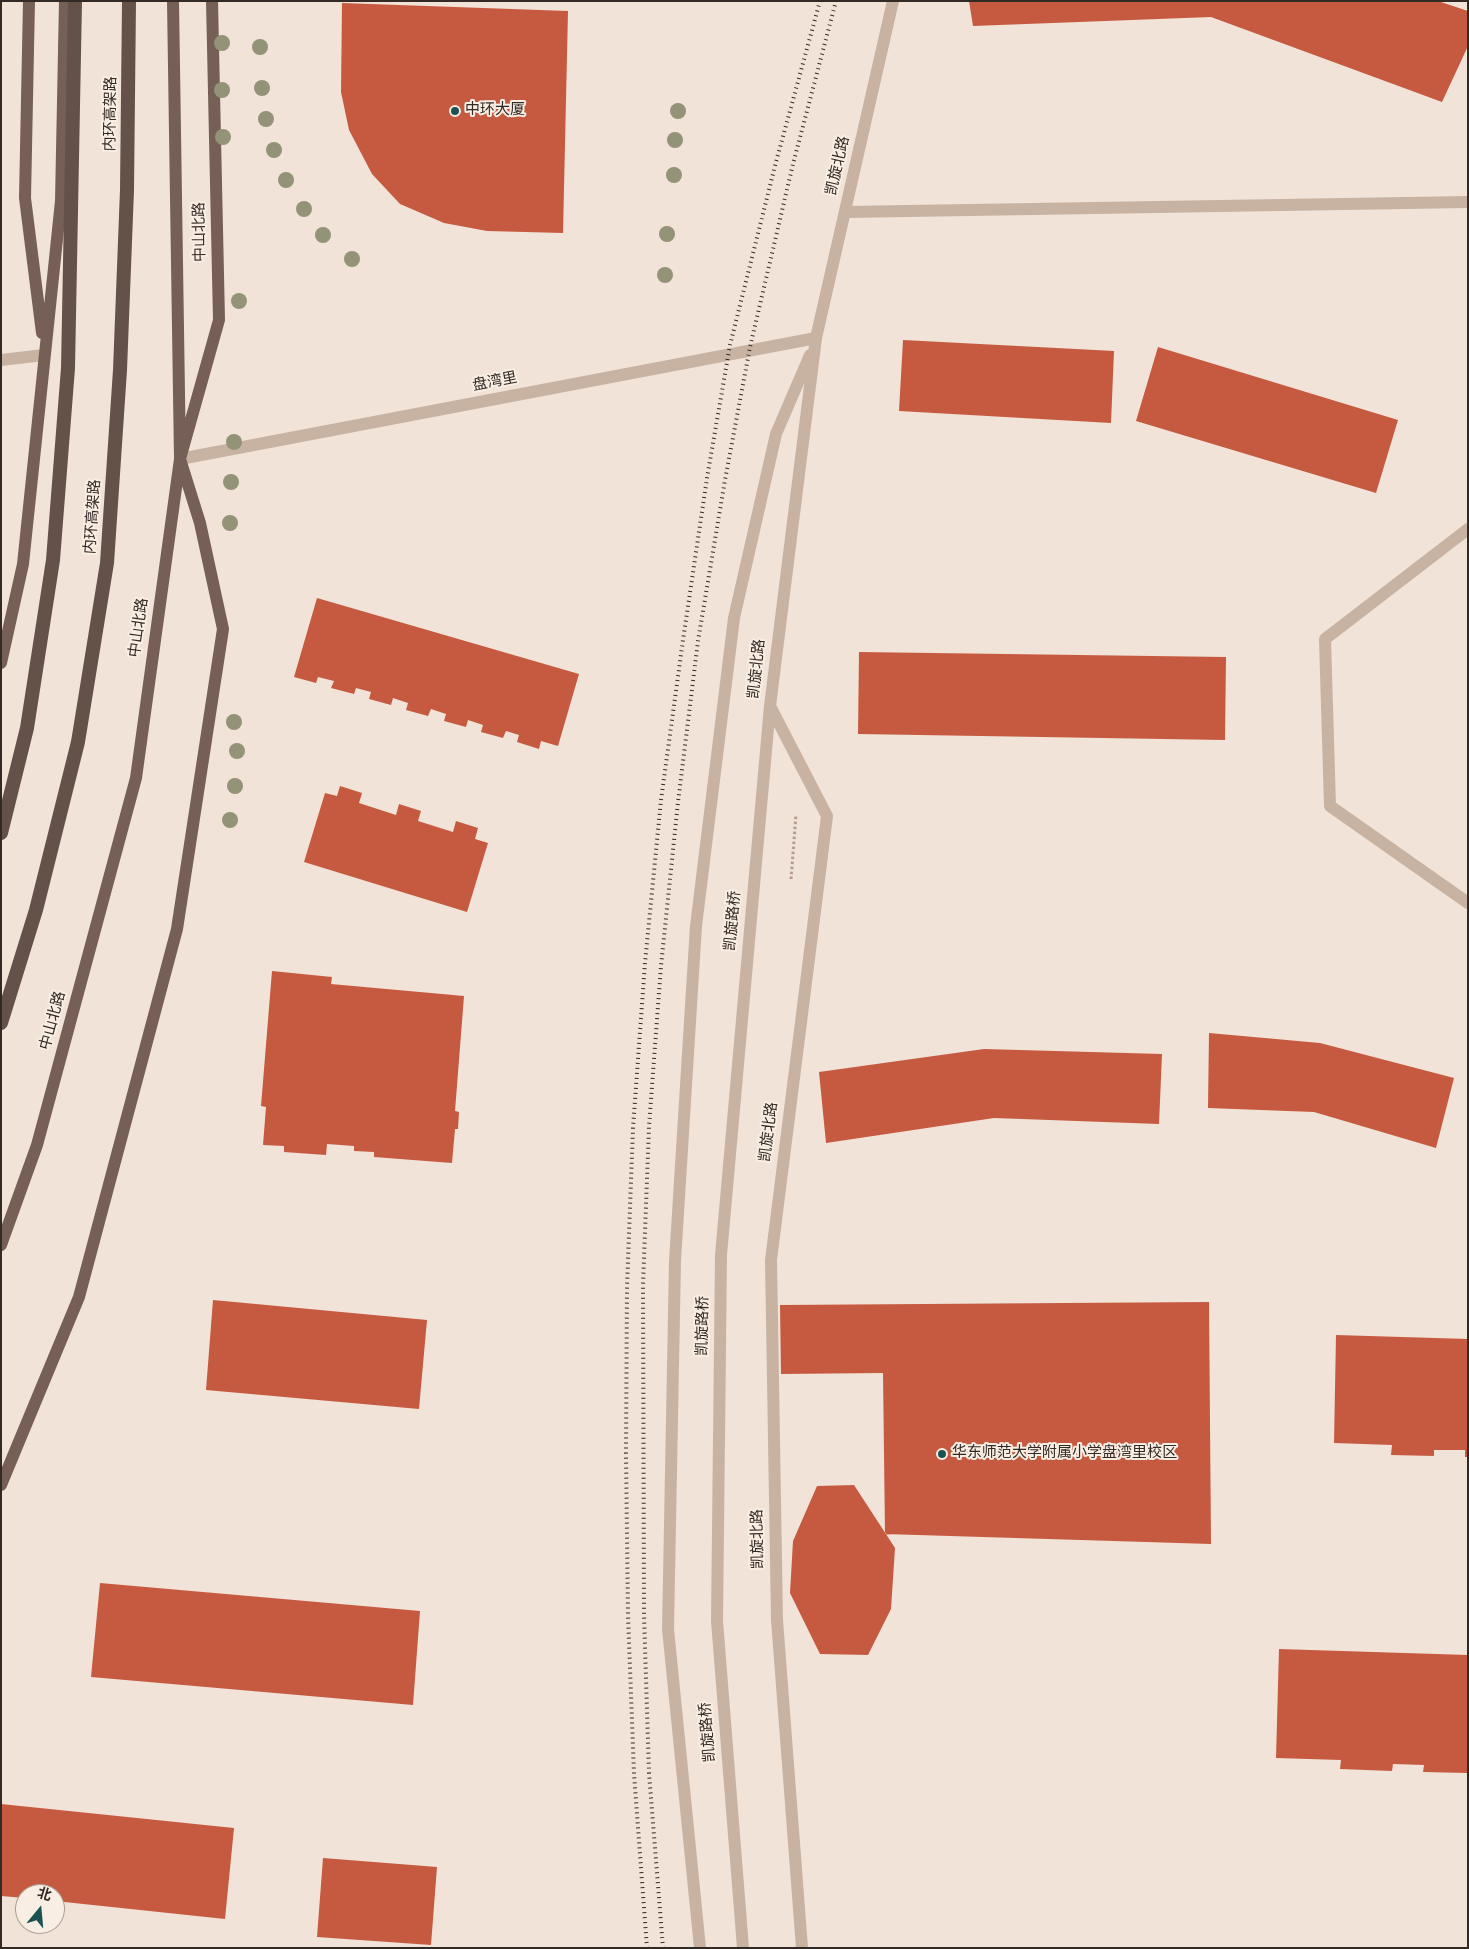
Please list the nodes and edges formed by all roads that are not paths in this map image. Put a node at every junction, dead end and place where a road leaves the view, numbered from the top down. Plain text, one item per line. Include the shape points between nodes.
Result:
1 (29, 1) edge
2 (66, 1) edge
3 (75, 1) edge
4 (129, 1) edge
5 (139, 1) edge
6 (173, 1) edge
7 (212, 1) edge
8 (893, 1) edge
9 (127, 190) junction
10 (1468, 202) edge
11 (845, 212) junction
12 (816, 338) junction
13 (44, 356) junction
14 (1, 360) edge
15 (180, 459) junction
16 (1468, 529) edge
17 (1, 663) edge
18 (770, 706) junction
19 (1, 833) edge
20 (1468, 903) edge
21 (1, 1023) edge
22 (1, 1245) edge
23 (1, 1485) edge
24 (700, 1948) edge
25 (743, 1948) edge
26 (802, 1948) edge

1 - 13 main road via 25,198
2 - 13 main road via 61,201
3 - 19 highway via 68,368 53,560 27,728
4 - 9 highway, 内环高架路
5 - 9 highway
6 - 15 main road
7 - 15 main road, 中山北路 via 219,320
8 - 11 street, 凯旋北路
9 - 21 highway, 内环高架路 via 120,370 107,563 78,742 36,910
10 - 11 street
11 - 12 street, 凯旋北路
12 - 15 street, 盘湾里
12 - 18 street, 凯旋北路
12 - 24 street, 凯旋北路 via 776,434 734,618 696,926 675,1261 668,1629
13 - 14 street
13 - 17 main road via 23,564
15 - 22 main road, 中山北路 via 136,778 37,1145
15 - 23 main road via 200,523 223,629 178,929 78,1297
16 - 20 street via 1325,638 1330,806
18 - 25 street, 凯旋路桥 via 721,1255 716,1621
18 - 26 street, 凯旋北路 via 826,816 771,1260 777,1620

